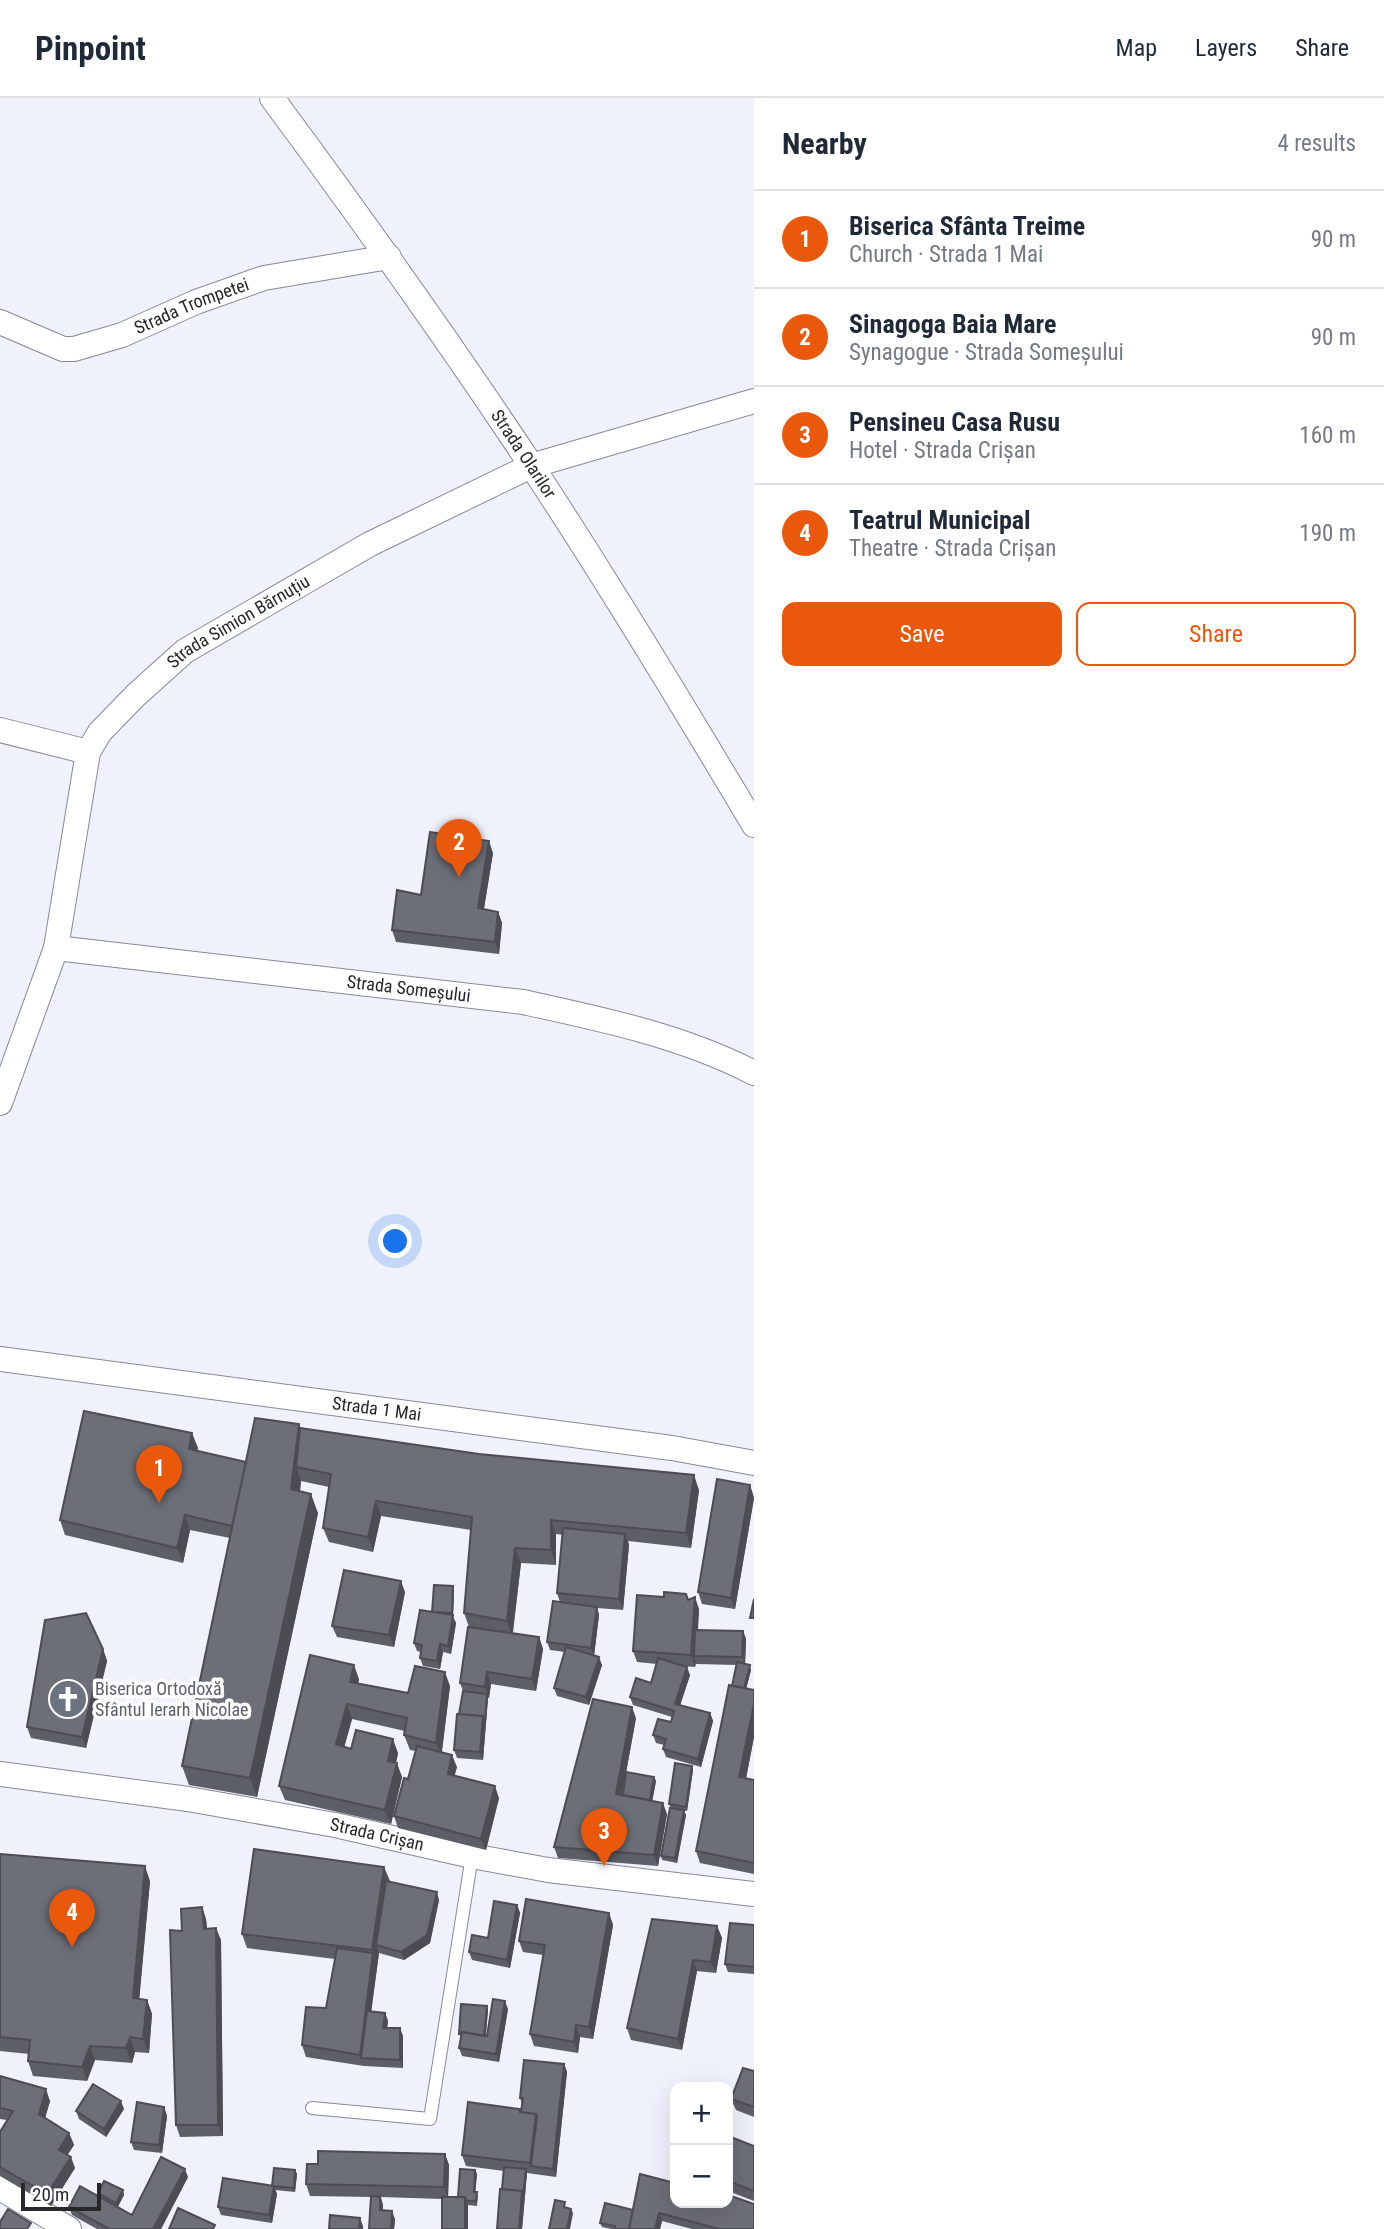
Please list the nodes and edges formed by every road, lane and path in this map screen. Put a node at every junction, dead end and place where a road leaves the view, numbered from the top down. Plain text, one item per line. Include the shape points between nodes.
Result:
1 (272, 98) edge
2 (389, 257) junction
3 (0, 322) edge
4 (754, 401) edge
5 (531, 466) junction
6 (0, 730) edge
7 (88, 752) junction
8 (754, 825) edge
9 (56, 948) junction
10 (754, 1073) edge
11 (0, 1103) edge
12 (0, 1359) edge
13 (754, 1463) edge
14 (0, 1774) edge
15 (472, 1856) junction
16 (754, 1894) edge
17 (312, 2108) dead end
18 (0, 2188) edge
19 (69, 2229) edge

1 - 2 street, Strada Olarilor
2 - 3 street, Strada Trompetei via 264,278 122,335 74,349 63,349
2 - 5 street, Strada Olarilor
4 - 5 street, Strada Simion Bărnuțiu
5 - 7 street, Strada Simion Bărnuțiu via 370,544 185,652 100,732
5 - 8 street, Strada Olarilor
6 - 7 street
7 - 9 street, Strada Simion Bărnuțiu
9 - 10 street, Strada Someșului via 523,1002 594,1017
9 - 11 street, Strada Simion Bărnuțiu
12 - 13 street, Strada 1 Mai via 658,1446
14 - 15 street, Strada Crișan via 188,1798
15 - 16 street, Strada Crișan via 548,1870
15 - 17 lane via 430,2119
18 - 19 street

